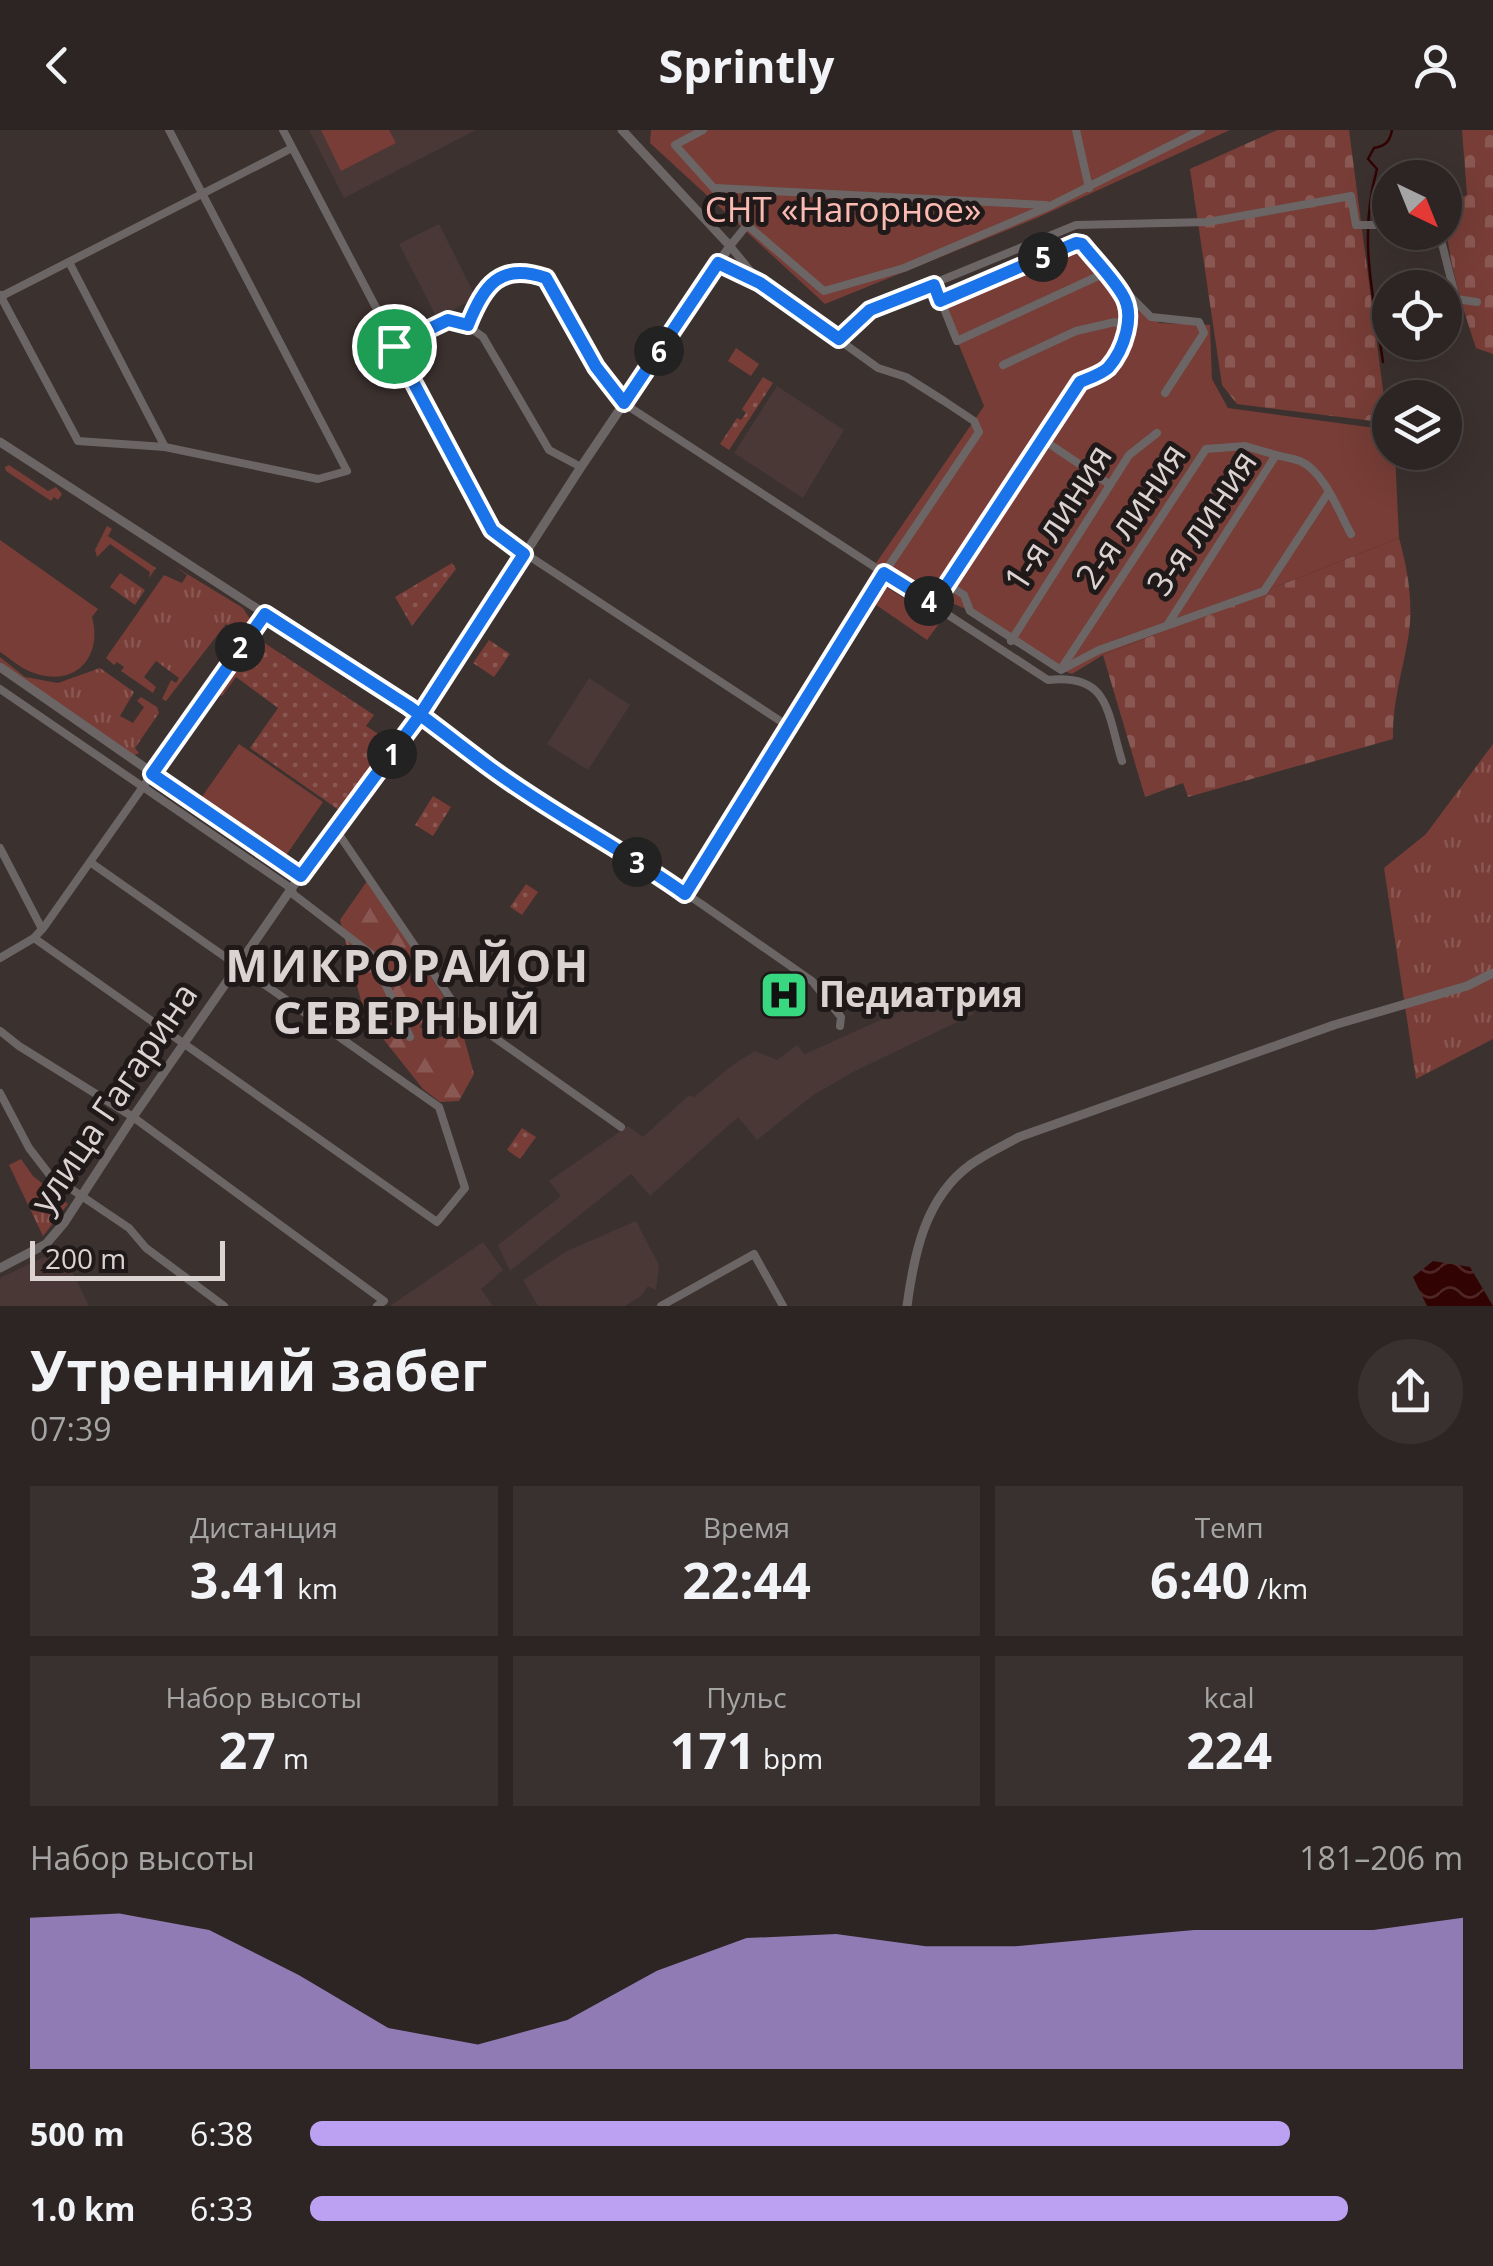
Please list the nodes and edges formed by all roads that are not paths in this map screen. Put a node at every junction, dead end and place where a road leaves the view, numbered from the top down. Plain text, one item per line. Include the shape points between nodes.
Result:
1 (169, 130) edge
2 (283, 130) edge
3 (622, 130) edge
4 (702, 130) edge
5 (1076, 130) edge
6 (1200, 130) edge
7 (292, 148) junction
8 (714, 188) junction
9 (1089, 188) junction
10 (201, 194) junction
11 (1050, 206) junction
12 (747, 225) junction
13 (1372, 225) edge
14 (730, 246) junction
15 (1444, 250) edge
16 (743, 261) junction
17 (69, 262) junction
18 (718, 263) junction
19 (734, 272) junction
20 (1105, 273) junction
21 (760, 283) junction
22 (934, 285) junction
23 (1123, 295) junction
24 (0, 297) edge
25 (940, 301) junction
26 (1477, 302) dead end
27 (468, 325) junction
28 (1127, 329) junction
29 (839, 339) junction
30 (394, 346) junction
31 (1002, 366) dead end
32 (1166, 393) dead end
33 (624, 403) junction
34 (1157, 432) dead end
35 (1042, 439) junction
36 (0, 442) edge
37 (165, 447) junction
38 (1276, 455) junction
39 (581, 467) junction
40 (1109, 484) junction
41 (1328, 493) junction
42 (1351, 534) dead end
43 (524, 554) junction
44 (884, 573) junction
45 (947, 584) junction
46 (934, 604) junction
47 (265, 614) junction
48 (1168, 624) junction
49 (1011, 640) junction
50 (0, 667) edge
51 (1060, 670) junction
52 (0, 689) edge
53 (420, 715) junction
54 (788, 726) junction
55 (1122, 760) dead end
56 (152, 774) junction
57 (143, 786) junction
58 (336, 830) junction
59 (0, 848) edge
60 (90, 862) junction
61 (301, 876) junction
62 (292, 889) junction
63 (685, 894) junction
64 (42, 929) junction
65 (34, 938) junction
66 (0, 958) edge
67 (239, 964) junction
68 (1493, 973) edge
69 (840, 1026) dead end
70 (0, 1031) edge
71 (410, 1037) dead end
72 (185, 1042) junction
73 (0, 1093) edge
74 (132, 1117) junction
75 (621, 1127) dead end
76 (82, 1196) junction
77 (0, 1268) edge
78 (224, 1306) edge
79 (377, 1306) edge
80 (661, 1306) edge
81 (783, 1306) edge
82 (908, 1306) edge

1 - 10 street
2 - 7 street
3 - 14 street
4 - 8 street via 675,145
5 - 9 street
6 - 9 street
7 - 10 street
7 - 30 street
8 - 11 street
8 - 12 street
9 - 11 street
10 - 17 street
10 - 37 street via 347,471 318,480
11 - 12 street via 904,268 824,291
12 - 14 street
13 - 22 street via 1356,226 1351,196 1188,224 1076,225
14 - 16 street
14 - 18 street, улица Гагарина
15 - 26 street via 1456,299
16 - 19 street
16 - 21 street
17 - 24 street
17 - 37 street
18 - 19 street
18 - 33 street, улица Гагарина
19 - 21 street
20 - 23 street
20 - 25 street via 1076,243
20 - 25 street via 957,341
21 - 29 street
22 - 25 street
22 - 29 street via 870,310
23 - 28 street
23 - 32 street via 1151,317 1199,322 1204,333
24 - 37 street via 78,441
27 - 30 street via 448,320
27 - 33 street via 480,294 496,278 525,271 546,278
27 - 39 street via 483,338 549,450
28 - 31 street via 1115,322 1076,331
28 - 35 street via 1108,368 1080,382
29 - 44 street via 978,426
30 - 43 street via 492,530
33 - 39 street, улица Гагарина
33 - 44 street
34 - 40 street, 1-я линия
35 - 40 street
35 - 45 street
36 - 47 street
38 - 41 street, 3-я линия via 1301,461
38 - 48 street, 3-я линия
38 - 51 street, 2-я линия via 1245,446 1206,450
39 - 43 street, улица Гагарина
40 - 49 street, 1-я линия
41 - 42 street, 3-я линия
41 - 48 street via 1264,591
43 - 53 street, улица Гагарина
43 - 54 street
44 - 46 street
44 - 54 street
45 - 46 street
45 - 49 street via 964,595 970,612
46 - 55 street via 1048,680 1094,686
47 - 53 street
47 - 56 street
48 - 51 street
49 - 51 street
50 - 56 street
52 - 57 street
53 - 58 street, улица Гагарина
53 - 63 street via 489,768
54 - 63 street
56 - 57 street
56 - 61 street
57 - 60 street
57 - 62 street
58 - 61 street, улица Гагарина
58 - 75 street via 461,1014
59 - 64 street
60 - 64 street
60 - 67 street
61 - 62 street, улица Гагарина
62 - 67 street, улица Гагарина
62 - 71 street via 371,954
63 - 69 street via 812,981 842,1017
64 - 65 street
65 - 66 street
65 - 72 street
67 - 72 street, улица Гагарина
67 - 72 street via 439,1107 465,1188 437,1222
68 - 82 street via 1019,1137 971,1164 945,1188 914,1255
70 - 74 street
72 - 74 street, улица Гагарина
73 - 76 street via 42,1166
74 - 76 street, улица Гагарина
74 - 79 street via 384,1301
76 - 77 street, улица Гагарина via 46,1244
76 - 78 street
80 - 81 street via 754,1254

